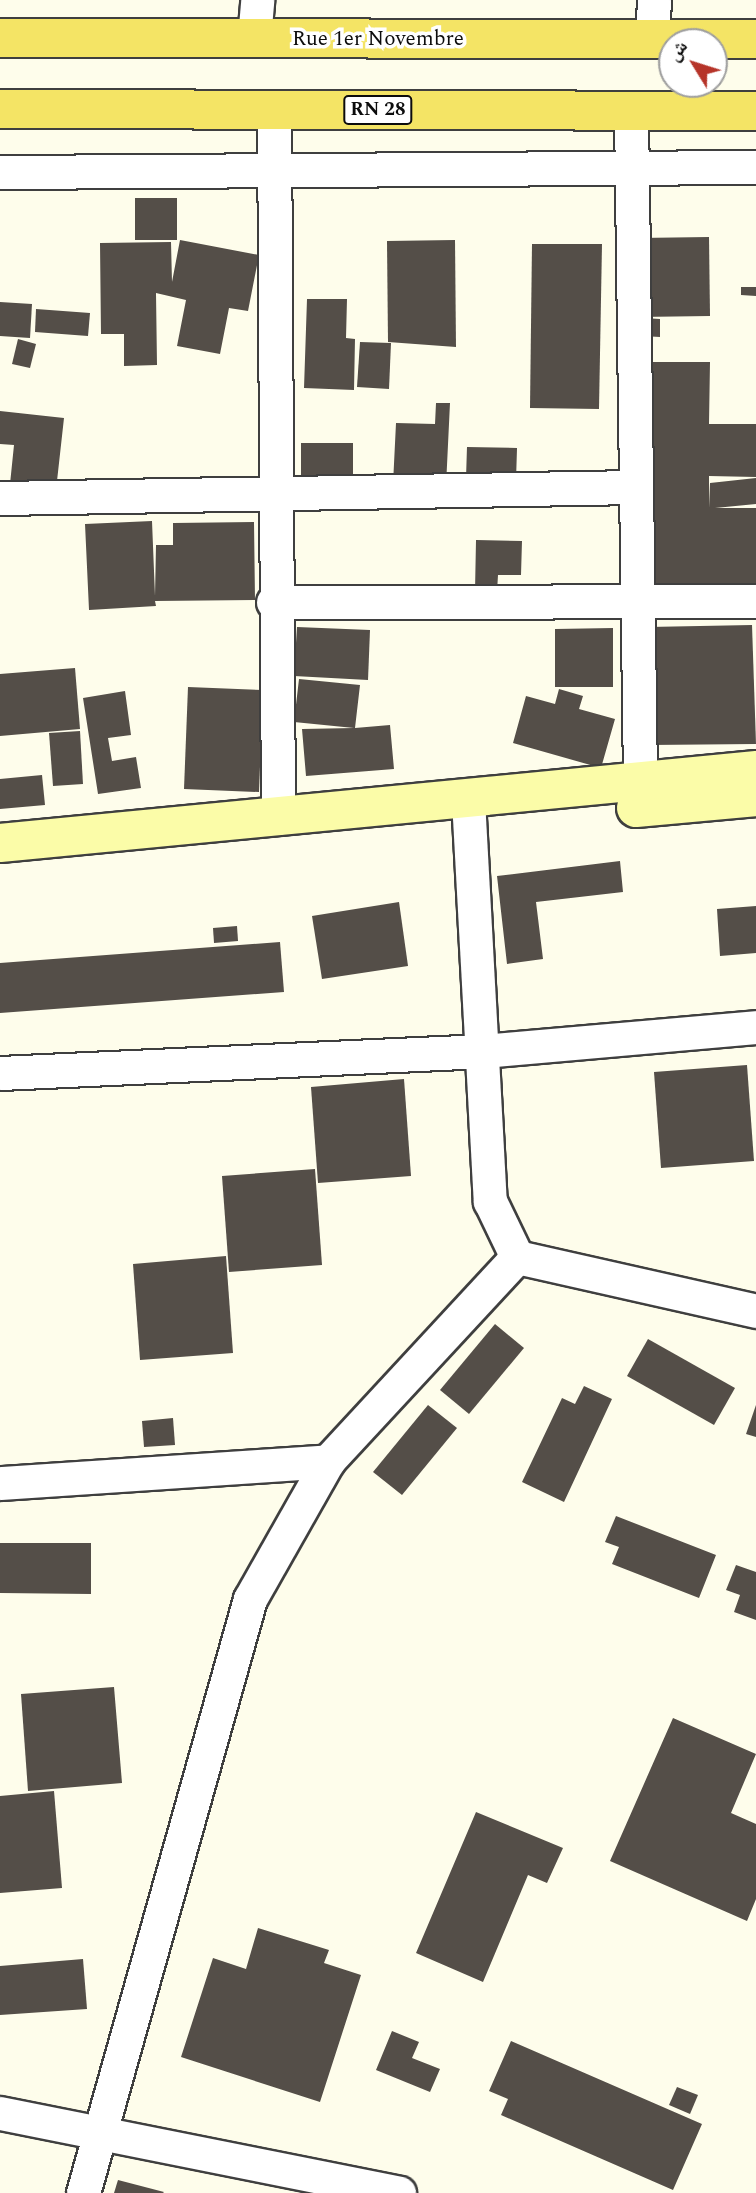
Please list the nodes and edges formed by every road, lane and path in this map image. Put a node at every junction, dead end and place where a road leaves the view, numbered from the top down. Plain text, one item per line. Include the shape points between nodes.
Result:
1 (257, 0) edge
2 (654, 0) edge
3 (0, 38) edge
4 (254, 38) junction
5 (653, 39) junction
6 (756, 39) edge
7 (0, 109) edge
8 (274, 110) junction
9 (632, 111) junction
10 (756, 111) edge
11 (632, 165) junction
12 (756, 167) edge
13 (274, 171) junction
14 (0, 172) edge
15 (636, 487) junction
16 (273, 493) junction
17 (0, 498) edge
18 (638, 598) junction
19 (756, 601) edge
20 (273, 602) junction
21 (756, 770) edge
22 (640, 781) junction
23 (756, 797) edge
24 (469, 811) junction
25 (278, 818) junction
26 (0, 842) edge
27 (0, 867) edge
28 (756, 1027) edge
29 (482, 1051) junction
30 (0, 1073) edge
31 (517, 1257) junction
32 (756, 1311) edge
33 (328, 1461) junction
34 (0, 1483) edge
35 (0, 2113) edge
36 (101, 2133) junction
37 (83, 2193) edge
38 (399, 2193) edge

1 - 4 street
2 - 5 street
3 - 4 main road, Rue 1er Novembre
4 - 5 main road, Rue 1er Novembre
5 - 6 main road, Rue 1er Novembre
7 - 8 main road, RN 28
8 - 9 main road, RN 28
8 - 13 street
9 - 10 main road, RN 28
9 - 11 street
11 - 12 street
11 - 13 street
11 - 15 street
13 - 14 street
13 - 16 street
15 - 16 street
15 - 18 street
16 - 17 street
16 - 20 street
18 - 19 street
18 - 20 street
18 - 22 street
20 - 25 street
21 - 22 street
22 - 24 street
23 - 24 street
24 - 25 street
24 - 27 street
24 - 29 street
25 - 26 street
28 - 29 street
29 - 30 street
29 - 31 street via 490,1201
31 - 32 street
31 - 33 street
33 - 34 street
33 - 36 street via 250,1599
35 - 36 street
36 - 37 street
36 - 38 street

